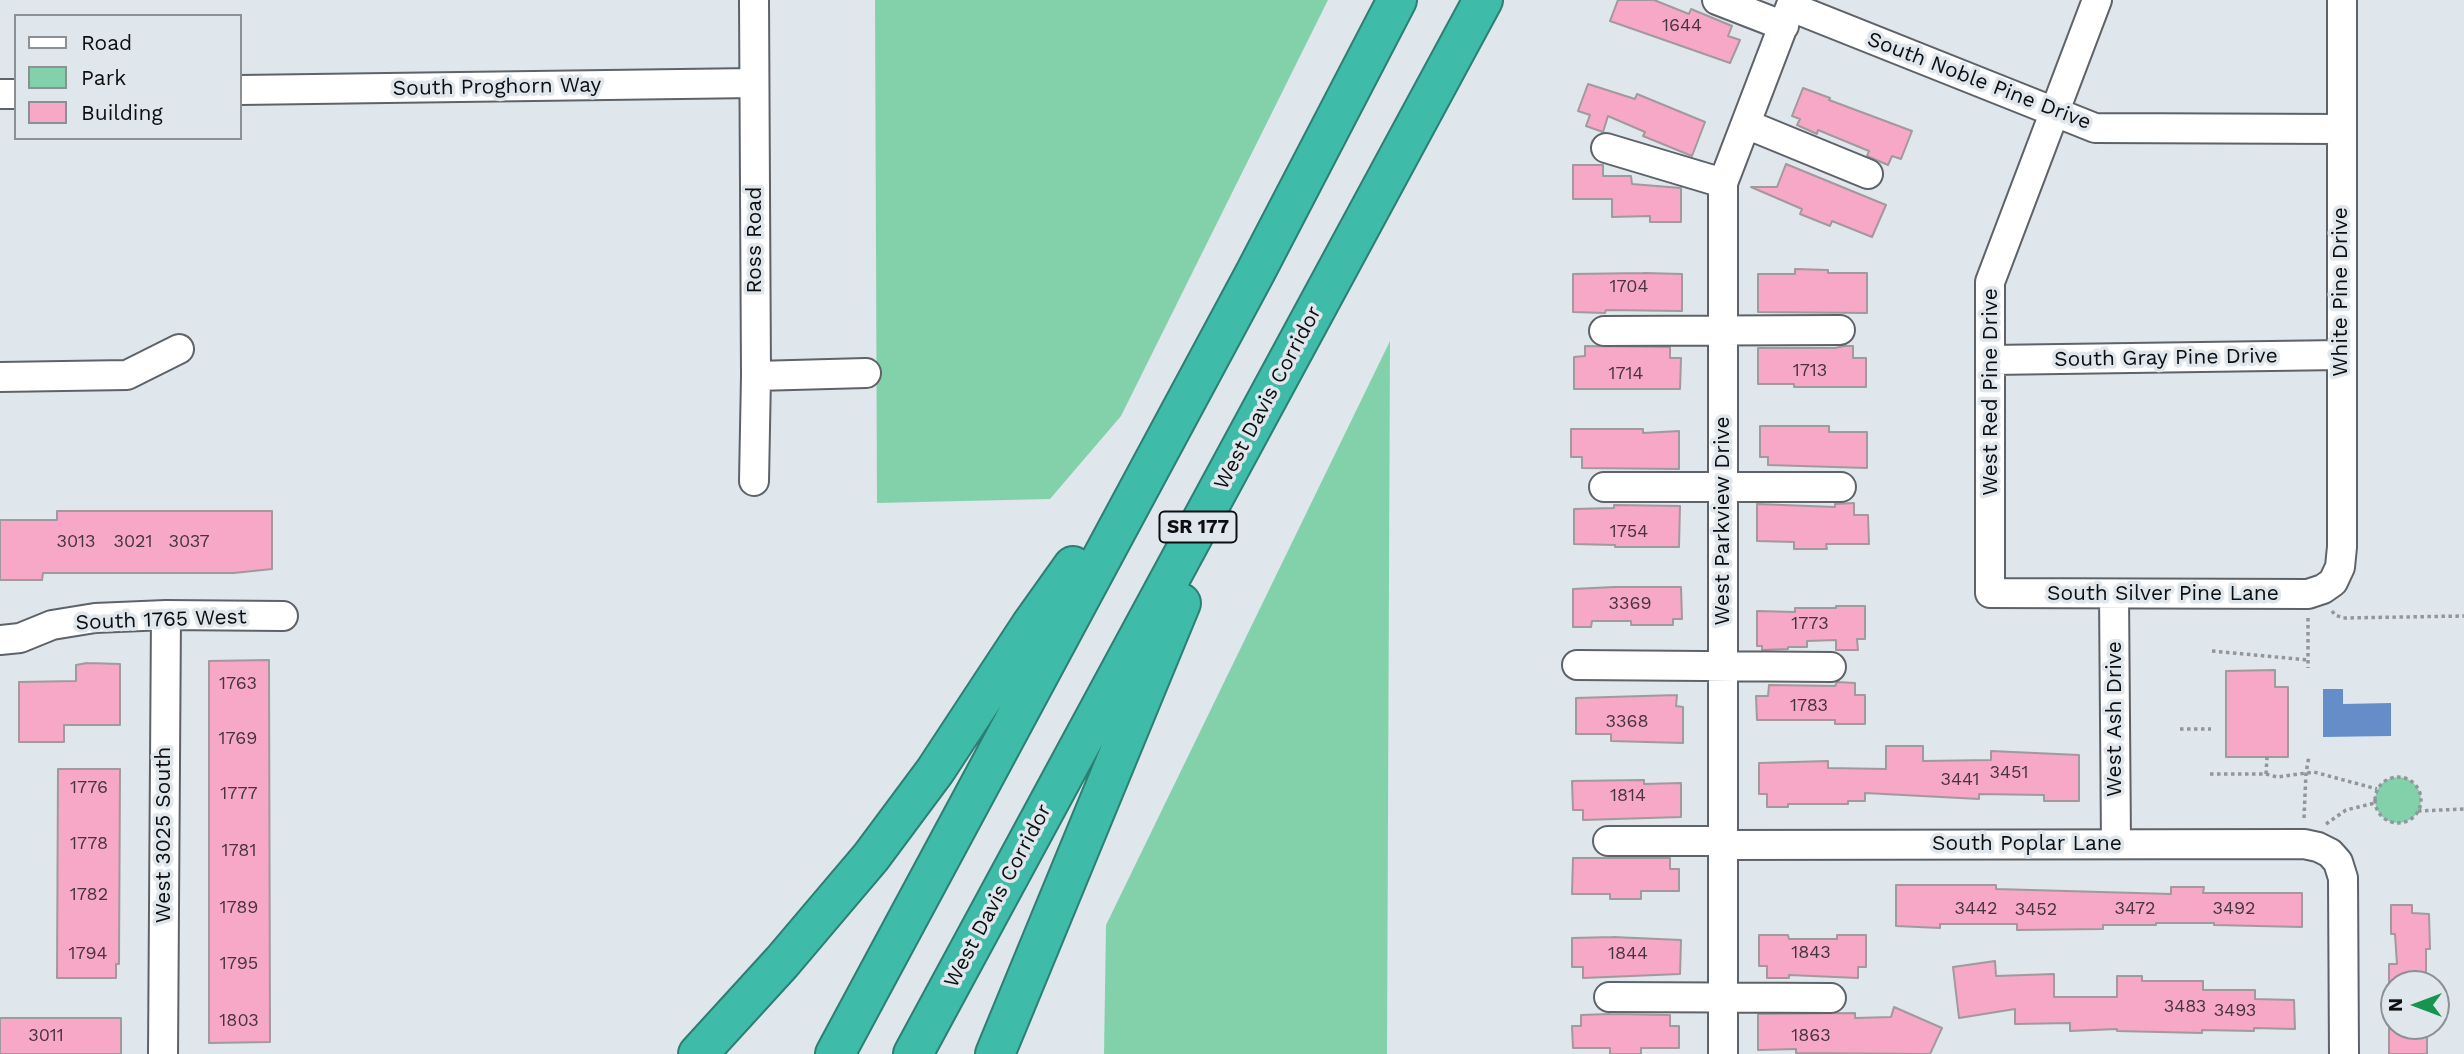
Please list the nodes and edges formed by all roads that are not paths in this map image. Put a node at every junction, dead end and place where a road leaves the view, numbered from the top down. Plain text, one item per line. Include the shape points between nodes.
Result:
1 (754, 0) edge
2 (1397, 0) edge
3 (1483, 0) edge
4 (1717, 0) edge
5 (2097, 0) edge
6 (2342, 0) edge
7 (1789, 11) edge
8 (754, 83) junction
9 (242, 90) edge
10 (2054, 113) junction
11 (1746, 124) junction
12 (2341, 129) junction
13 (1606, 148) dead end
14 (1868, 174) dead end
15 (1723, 183) junction
16 (1723, 330) junction
17 (1604, 331) dead end
18 (1840, 331) dead end
19 (179, 349) dead end
20 (2341, 355) junction
21 (1991, 360) junction
22 (866, 373) dead end
23 (756, 376) junction
24 (0, 377) edge
25 (1242, 446) junction
26 (1156, 459) junction
27 (754, 481) dead end
28 (1723, 487) junction
29 (1841, 487) dead end
30 (1604, 488) dead end
31 (1990, 593) joint
32 (2114, 594) junction
33 (2331, 594) joint
34 (166, 615) junction
35 (283, 616) dead end
36 (0, 640) edge
37 (1577, 665) dead end
38 (1723, 665) junction
39 (1831, 667) dead end
40 (1608, 841) dead end
41 (1723, 843) junction
42 (2116, 844) junction
43 (1609, 997) dead end
44 (1723, 997) junction
45 (1831, 998) dead end
46 (163, 1054) edge
47 (698, 1054) edge
48 (835, 1054) edge
49 (914, 1054) edge
50 (995, 1054) edge
51 (1723, 1054) edge
52 (2344, 1054) edge

1 - 8 street, Ross Road
2 - 26 highway, SR 177
3 - 25 highway, West Davis Corridor / SR 177
4 - 7 street, South Noble Pine Drive
5 - 10 street, West Red Pine Drive
6 - 12 street, White Pine Drive
7 - 10 street, South Noble Pine Drive
7 - 11 street, West Parkview Drive
8 - 9 street, South Proghorn Way
8 - 23 street, Ross Road
10 - 12 street, South Noble Pine Drive via 2095,128
10 - 21 street, West Red Pine Drive via 1990,282
11 - 14 street
11 - 15 street, West Parkview Drive
12 - 20 street, White Pine Drive
13 - 15 street
15 - 16 street, West Parkview Drive
16 - 17 street
16 - 18 street
16 - 28 street, West Parkview Drive
19 - 24 street via 127,375
20 - 21 street, South Gray Pine Drive
20 - 33 street, White Pine Drive via 2342,547
21 - 31 street, West Red Pine Drive
22 - 23 street
23 - 27 street, Ross Road
25 - 49 highway, West Davis Corridor / SR 177
25 - 50 highway
26 - 47 highway via 1053,593 935,771 879,846
26 - 48 highway, SR 177
28 - 29 street
28 - 30 street
28 - 38 street, West Parkview Drive
31 - 32 street, South Silver Pine Lane
32 - 33 street, South Silver Pine Lane via 2308,594 2323,589
32 - 42 street, West Ash Drive
34 - 35 street, South 1765 West
34 - 36 street, South 1765 West via 95,618
34 - 46 street, West 3025 South
37 - 38 street
38 - 39 street
38 - 41 street, West Parkview Drive
40 - 41 street, South Poplar Lane
41 - 42 street, South Poplar Lane
41 - 44 street, West Parkview Drive
42 - 52 street, South Poplar Lane via 2304,844 2330,853 2343,878
43 - 44 street
44 - 45 street
44 - 51 street, West Parkview Drive

